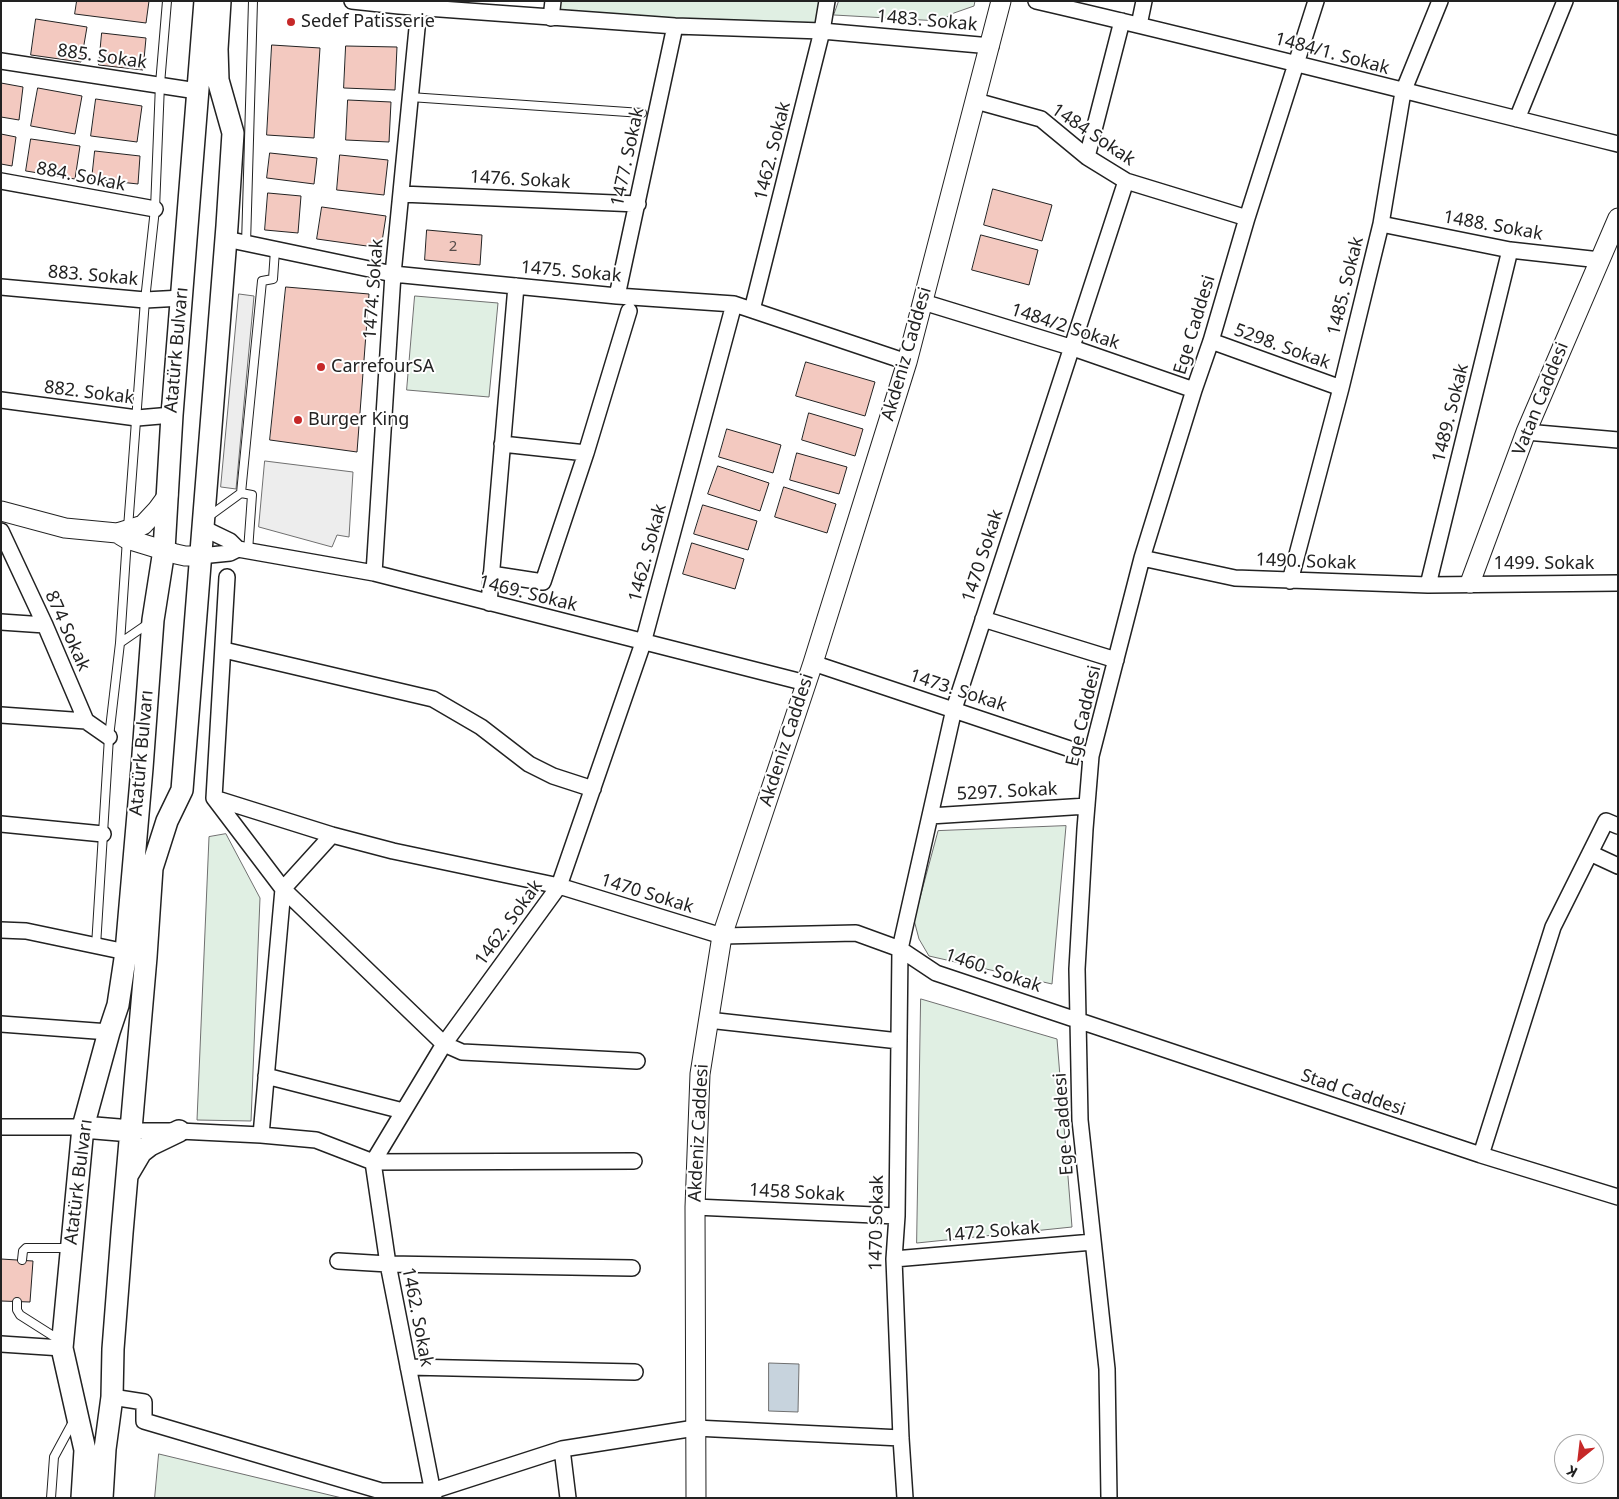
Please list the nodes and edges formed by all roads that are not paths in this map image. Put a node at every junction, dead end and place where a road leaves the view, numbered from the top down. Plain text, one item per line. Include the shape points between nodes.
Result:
1 (167, 1) edge
2 (206, 1) edge
3 (220, 1) edge
4 (253, 1) edge
5 (352, 1) edge
6 (553, 1) edge
7 (827, 1) edge
8 (1001, 1) edge
9 (1036, 1) edge
10 (1144, 1) edge
11 (1316, 1) edge
12 (1440, 1) edge
13 (1564, 1) edge
14 (399, 4) edge
15 (419, 8) junction
16 (551, 18) junction
17 (1122, 21) junction
18 (1139, 25) junction
19 (675, 26) junction
20 (822, 31) junction
21 (991, 46) junction
22 (1, 61) edge
23 (1297, 63) junction
24 (160, 84) junction
25 (197, 91) junction
26 (1403, 92) junction
27 (410, 97) junction
28 (976, 101) junction
29 (642, 113) dead end
30 (1517, 119) junction
31 (1618, 144) edge
32 (1087, 157) junction
33 (1, 181) edge
34 (1126, 181) junction
35 (401, 194) junction
36 (638, 204) junction
37 (154, 209) junction
38 (1247, 218) junction
39 (1618, 218) edge
40 (1381, 224) junction
41 (236, 241) junction
42 (275, 250) junction
43 (1510, 250) junction
44 (1600, 260) junction
45 (393, 274) junction
46 (516, 286) junction
47 (1, 287) edge
48 (617, 296) junction
49 (182, 298) junction
50 (145, 300) junction
51 (923, 302) junction
52 (734, 304) junction
53 (752, 310) junction
54 (629, 311) dead end
55 (1211, 341) junction
56 (1070, 347) junction
57 (907, 362) junction
58 (1341, 388) junction
59 (1194, 390) junction
60 (1, 400) edge
61 (172, 415) junction
62 (137, 418) junction
63 (1526, 432) junction
64 (1618, 440) edge
65 (502, 444) junction
66 (586, 453) junction
67 (241, 493) junction
68 (168, 495) junction
69 (252, 495) junction
70 (262, 497) dead end
71 (1, 511) edge
72 (203, 524) junction
73 (1, 531) edge
74 (124, 534) junction
75 (164, 550) junction
76 (243, 550) junction
77 (200, 556) junction
78 (1142, 558) junction
79 (374, 574) junction
80 (491, 574) junction
81 (227, 577) dead end
82 (1290, 581) junction
83 (1470, 583) junction
84 (1618, 583) edge
85 (1428, 584) junction
86 (489, 603) junction
87 (983, 619) junction
88 (153, 620) junction
89 (1, 622) edge
90 (44, 625) junction
91 (643, 642) junction
92 (120, 643) junction
93 (224, 650) junction
94 (1116, 660) junction
95 (812, 664) junction
96 (806, 682) junction
97 (954, 709) junction
98 (1, 715) edge
99 (86, 721) junction
100 (109, 737) junction
101 (1091, 756) junction
102 (592, 789) junction
103 (214, 798) junction
104 (1087, 806) junction
105 (930, 816) junction
106 (1, 824) edge
107 (1618, 826) edge
108 (103, 834) junction
109 (332, 835) junction
110 (1590, 853) junction
111 (1618, 866) edge
112 (559, 886) junction
113 (283, 889) junction
114 (1, 930) edge
115 (722, 936) junction
116 (96, 946) junction
117 (900, 949) junction
118 (126, 952) junction
119 (708, 1020) junction
120 (1078, 1020) junction
121 (1, 1024) edge
122 (108, 1032) junction
123 (899, 1041) junction
124 (444, 1044) junction
125 (637, 1060) dead end
126 (266, 1076) junction
127 (403, 1111) junction
128 (1, 1127) edge
129 (83, 1127) junction
130 (131, 1131) junction
131 (179, 1131) junction
132 (261, 1135) junction
133 (1481, 1155) junction
134 (373, 1162) junction
135 (634, 1162) dead end
136 (127, 1176) junction
137 (1618, 1197) edge
138 (695, 1207) junction
139 (897, 1216) junction
140 (1093, 1242) junction
141 (71, 1248) junction
142 (894, 1259) junction
143 (22, 1260) dead end
144 (338, 1261) dead end
145 (388, 1264) junction
146 (632, 1268) dead end
147 (17, 1302) dead end
148 (1, 1344) edge
149 (62, 1345) junction
150 (408, 1367) junction
151 (635, 1372) dead end
152 (112, 1397) junction
153 (77, 1414) junction
154 (696, 1428) junction
155 (901, 1438) junction
156 (562, 1449) junction
157 (433, 1494) edge
158 (52, 1498) edge
159 (82, 1498) edge
160 (102, 1498) edge
161 (568, 1498) edge
162 (696, 1498) edge
163 (905, 1498) edge
164 (1109, 1498) edge

1 - 24 lane
2 - 25 main road, Atatürk Bulvarı
3 - 41 main road, Atatürk Bulvarı via 218,80 233,133
4 - 41 lane
5 - 14 street, 1483. Sokak
6 - 16 street
7 - 20 street, 1462. Sokak
8 - 21 street, Akdeniz Caddesi
9 - 17 street, 1484/1. Sokak
10 - 18 street
11 - 23 street, Ege Caddesi
12 - 26 street, 1485. Sokak
13 - 30 street
14 - 15 street, 1483. Sokak
15 - 16 street, 1483. Sokak
15 - 27 street, 1474. Sokak
16 - 19 street, 1483. Sokak
17 - 18 street, 1484/1. Sokak
17 - 32 street
18 - 23 street, 1484/1. Sokak
19 - 20 street, 1483. Sokak
19 - 36 street, 1477. Sokak
20 - 21 street, 1483. Sokak
20 - 53 street, 1462. Sokak
21 - 28 street, Akdeniz Caddesi
22 - 24 street, 885. Sokak
23 - 26 street, 1484/1. Sokak
23 - 38 street, Ege Caddesi
24 - 25 street, 885. Sokak
24 - 37 lane
25 - 49 main road, Atatürk Bulvarı
26 - 30 street, 1484/1. Sokak
26 - 40 street, 1485. Sokak
27 - 29 lane
27 - 35 street, 1474. Sokak
28 - 32 street, 1484 Sokak via 1040,119
28 - 51 street, Akdeniz Caddesi
30 - 31 street, 1484/1. Sokak
32 - 34 street, 1484 Sokak
33 - 37 street, 884. Sokak
34 - 38 street, 1484 Sokak
34 - 56 street, 1470 Sokak
35 - 36 street, 1476. Sokak
35 - 45 street, 1474. Sokak
36 - 48 street, 1477. Sokak
37 - 50 lane
38 - 55 street, Ege Caddesi
39 - 44 street, Vatan Caddesi
40 - 43 street, 1488. Sokak
40 - 58 street, 1485. Sokak
41 - 42 street, 1475. Sokak
41 - 72 main road, Atatürk Bulvarı
42 - 45 street, 1475. Sokak
42 - 67 lane via 273,279 262,281
43 - 44 street, 1488. Sokak
43 - 85 street, 1489. Sokak
44 - 63 street, Vatan Caddesi
45 - 46 street, 1475. Sokak
45 - 79 street, 1474. Sokak
46 - 48 street, 1475. Sokak
46 - 65 street
47 - 50 street, 883. Sokak
48 - 52 street, 1475. Sokak
49 - 50 street, 883. Sokak
49 - 61 main road, Atatürk Bulvarı
50 - 62 lane
51 - 56 street, 1484/2 Sokak
51 - 57 street, Akdeniz Caddesi
52 - 53 street, 1475. Sokak
52 - 91 street, 1462. Sokak
53 - 57 street, 1475. Sokak
54 - 66 street
55 - 58 street, 5298. Sokak
55 - 59 street, Ege Caddesi
56 - 59 street, 1484/2 Sokak
56 - 87 street, 1470 Sokak
57 - 95 street, Akdeniz Caddesi
58 - 82 street, 1485. Sokak
59 - 78 street, Ege Caddesi
60 - 62 street, 882. Sokak
61 - 62 street, 882. Sokak
61 - 68 main road, Atatürk Bulvarı
62 - 74 lane
63 - 64 street
63 - 83 street, Vatan Caddesi
65 - 66 street
65 - 80 street
66 - 80 street via 543,582
67 - 69 lane
67 - 72 lane
68 - 74 street via 143,525
68 - 75 main road, Atatürk Bulvarı
69 - 70 lane
69 - 76 lane
71 - 74 street via 65,528
72 - 76 street, 1469. Sokak
72 - 77 main road, Atatürk Bulvarı
73 - 90 street, 874 Sokak
74 - 75 street
74 - 92 lane
75 - 77 street
75 - 88 main road, Atatürk Bulvarı
76 - 77 street, 1469. Sokak
76 - 79 street, 1469. Sokak
77 - 130 main road, Atatürk Bulvarı via 182,790 152,868
78 - 82 street, 1490. Sokak via 1235,578
78 - 94 street, Ege Caddesi
79 - 86 street, 1469. Sokak
80 - 86 street
81 - 93 street
82 - 85 street, 1490. Sokak
83 - 84 street, 1499. Sokak
83 - 85 street, 1490. Sokak
86 - 91 street, 1469. Sokak
87 - 94 street
87 - 97 street, 1470 Sokak
88 - 92 lane
88 - 118 main road, Atatürk Bulvarı
89 - 90 street
90 - 99 street, 874 Sokak
91 - 96 street, 1469. Sokak
91 - 102 street, 1462. Sokak
92 - 100 lane
93 - 102 street via 433,699 482,727 529,764
93 - 103 street
94 - 101 street, Ege Caddesi
95 - 96 street, Akdeniz Caddesi
95 - 97 street, 1473. Sokak
96 - 115 street, Akdeniz Caddesi
97 - 101 street, 1473. Sokak
97 - 105 street, 1470 Sokak
98 - 99 street
99 - 100 street
100 - 108 lane
101 - 104 street, Ege Caddesi
102 - 112 street, 1462. Sokak
103 - 109 street, 1470 Sokak
103 - 113 street
104 - 105 street, 5297. Sokak
104 - 120 street, Ege Caddesi via 1077,969
105 - 117 street, 1470 Sokak
106 - 108 street
107 - 110 street via 1606,820
108 - 116 lane
109 - 112 street, 1470 Sokak
109 - 113 street
110 - 111 street
110 - 133 street via 1553,927
112 - 115 street, 1470 Sokak
112 - 124 street, 1462. Sokak
113 - 124 street
113 - 126 street
114 - 116 street via 26,931
115 - 117 street, 1470 Sokak via 856,932
115 - 119 street, Akdeniz Caddesi
116 - 118 street
117 - 120 street, 1460. Sokak via 936,973
117 - 123 street, 1470 Sokak
118 - 122 main road, Atatürk Bulvarı via 118,1005
119 - 123 street
119 - 138 street, Akdeniz Caddesi via 700,1074
120 - 133 street, Stad Caddesi
120 - 140 street, Ege Caddesi via 1080,1120
121 - 122 street
122 - 129 main road, Atatürk Bulvarı
123 - 139 street, 1470 Sokak
124 - 125 street via 462,1052
124 - 127 street, 1462. Sokak
126 - 127 street
126 - 132 street
127 - 134 street, 1462. Sokak
128 - 129 street
129 - 130 main road
129 - 141 main road, Atatürk Bulvarı
130 - 131 street
130 - 136 main road, Atatürk Bulvarı
131 - 132 street
131 - 136 main road via 150,1145
132 - 134 street via 316,1140
133 - 137 street, Stad Caddesi
134 - 135 street
134 - 145 street, 1462. Sokak
136 - 152 main road, Atatürk Bulvarı
138 - 139 street, 1458 Sokak
138 - 154 street, Akdeniz Caddesi
139 - 142 street, 1470 Sokak
140 - 142 street, 1472 Sokak
140 - 164 street, Ege Caddesi via 1107,1369
141 - 143 lane via 26,1248
141 - 149 main road, Atatürk Bulvarı
142 - 155 street, 1470 Sokak
144 - 145 street
145 - 146 street
145 - 150 street, 1462. Sokak
147 - 149 lane via 20,1315
148 - 149 street
149 - 153 main road, Atatürk Bulvarı
150 - 151 street
150 - 157 street, 1462. Sokak
152 - 157 street via 144,1402 144,1421 153,1424 381,1491
152 - 160 main road, Atatürk Bulvarı
153 - 158 lane via 54,1457
153 - 159 main road, Atatürk Bulvarı via 85,1450
154 - 155 street
154 - 156 street
154 - 162 street, Akdeniz Caddesi
155 - 163 street, 1470 Sokak
156 - 157 street
156 - 161 street

